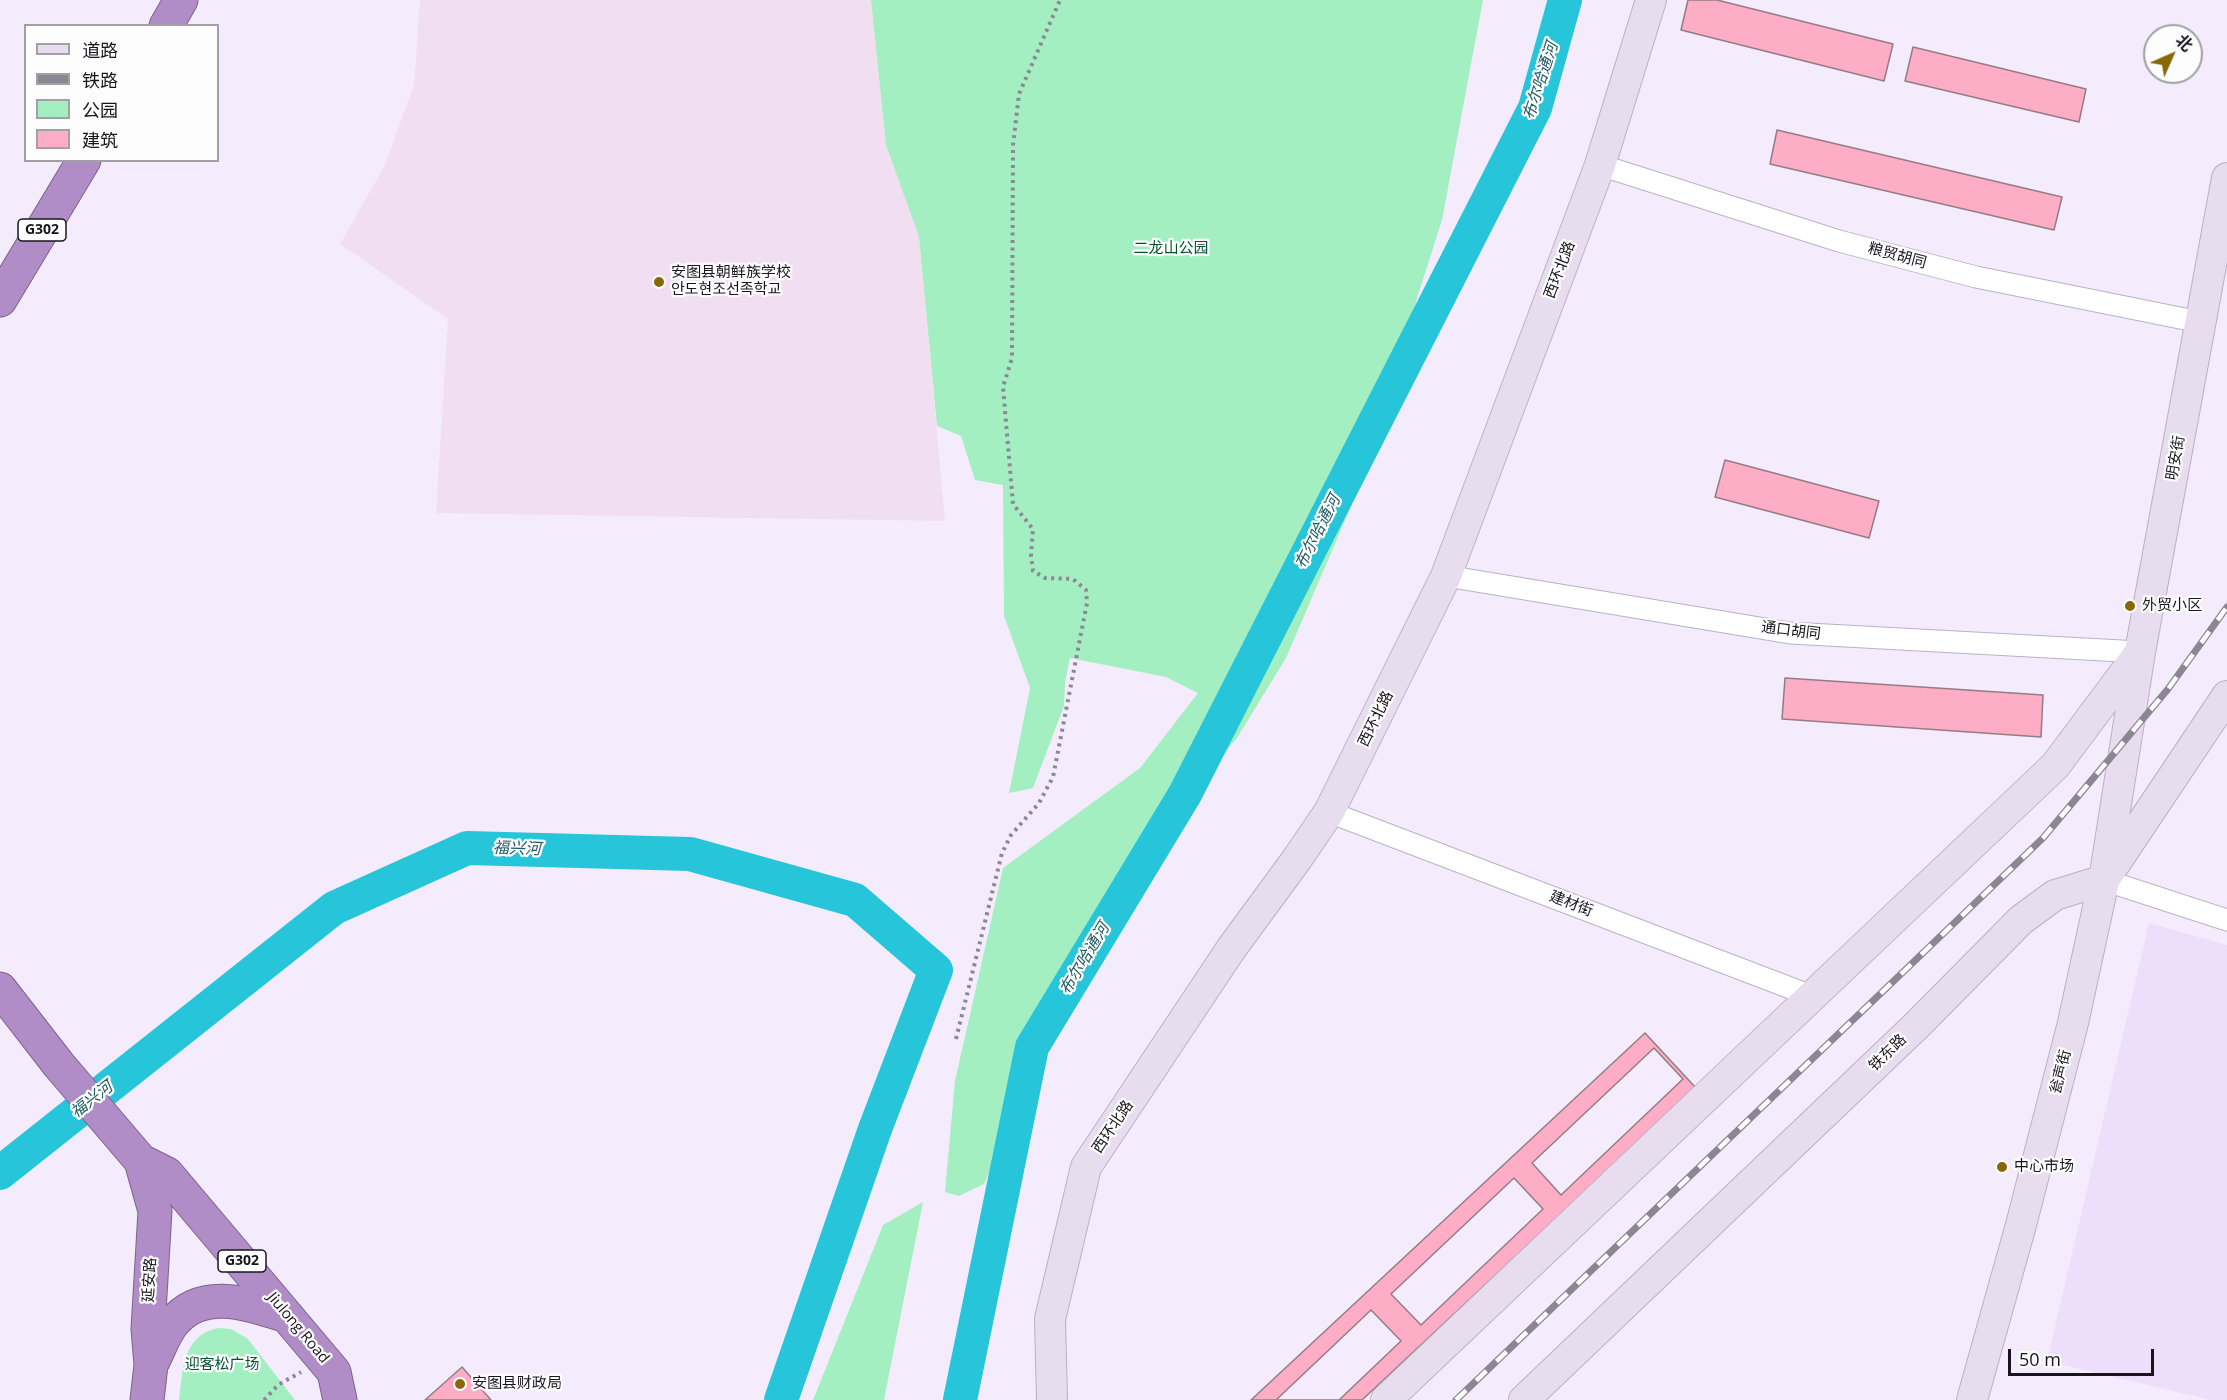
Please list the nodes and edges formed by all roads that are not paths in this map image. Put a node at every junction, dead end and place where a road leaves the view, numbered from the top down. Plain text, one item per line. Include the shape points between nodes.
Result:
1 (181, 0) edge
2 (1651, 0) edge
3 (167, 24) edge
4 (83, 162) edge
5 (1600, 165) junction
6 (2227, 178) edge
7 (0, 300) edge
8 (2200, 322) junction
9 (1446, 576) junction
10 (2140, 652) junction
11 (2227, 696) edge
12 (2127, 738) joint
13 (1329, 812) junction
14 (2104, 880) junction
15 (2227, 920) edge
16 (0, 989) edge
17 (1814, 997) junction
18 (141, 1161) junction
19 (288, 1316) junction
20 (152, 1365) junction
21 (332, 1377) edge
22 (147, 1400) edge
23 (359, 1400) edge
24 (1052, 1400) edge
25 (1386, 1400) edge
26 (1524, 1400) edge
27 (1972, 1400) edge

1 - 3 highway
2 - 5 street, 西环北路
4 - 7 highway, G302
5 - 8 street, 粮贸胡同 via 1839,241 1953,271
5 - 9 street, 西环北路
6 - 8 street, 明安街
8 - 10 street, 明安街
9 - 10 street, 通口胡同 via 1790,633
9 - 13 street, 西环北路
10 - 12 street, 明安街
10 - 17 street via 2055,766
11 - 14 street
12 - 14 street, 瓮声街
13 - 17 street, 建材街
13 - 24 street, 西环北路 via 1231,949 1086,1167 1050,1319
14 - 15 street
14 - 26 street, 铁东路 via 2055,895 2021,920 1916,1026
14 - 27 street, 瓮声街 via 2067,1046
16 - 18 highway, Jiulong Road / G302
17 - 25 street
18 - 19 highway, Jiulong Road / G302 via 167,1174
18 - 20 highway, 延安路 / G302 via 155,1211 148,1329
19 - 20 highway via 229,1301 202,1304 172,1324
19 - 21 highway, Jiulong Road / G302
20 - 22 highway, 延安路 / G302
21 - 23 street, Jiulong Road

